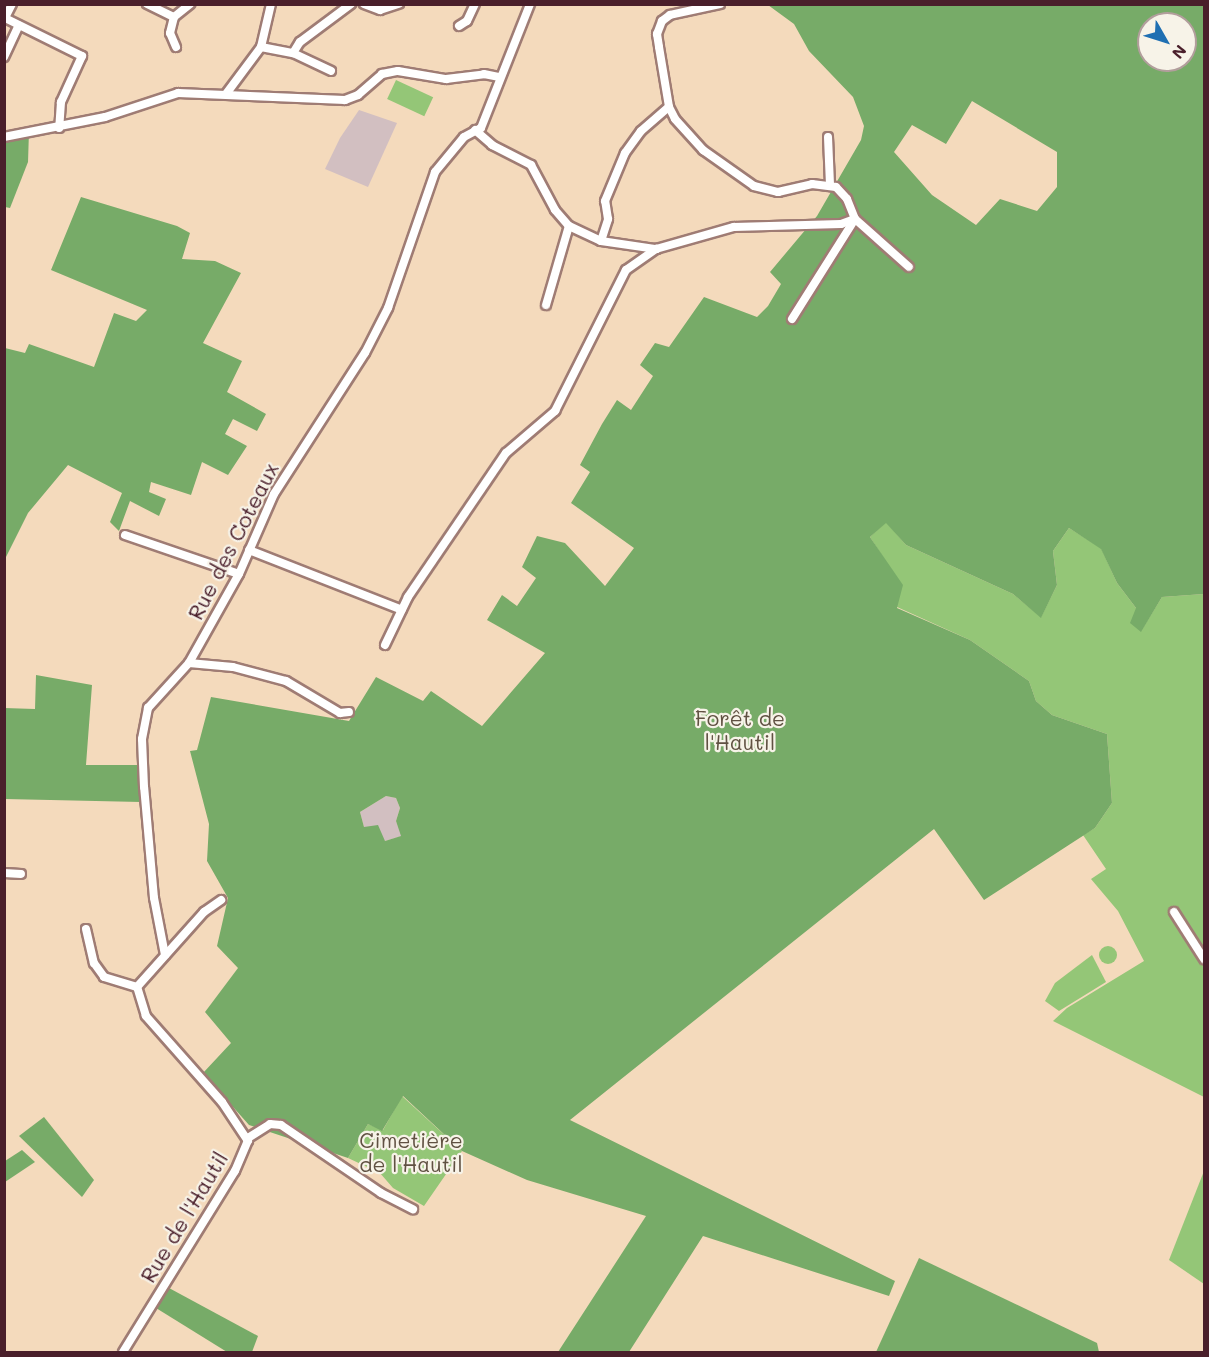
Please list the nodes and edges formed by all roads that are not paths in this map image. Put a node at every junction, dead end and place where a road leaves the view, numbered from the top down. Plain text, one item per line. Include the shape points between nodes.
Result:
1 (12, 4) edge
2 (147, 4) edge
3 (190, 4) edge
4 (271, 4) edge
5 (351, 4) edge
6 (364, 4) edge
7 (399, 4) edge
8 (475, 4) edge
9 (530, 4) edge
10 (720, 4) edge
11 (174, 17) junction
12 (19, 25) junction
13 (459, 26) dead end
14 (176, 47) dead end
15 (261, 47) junction
16 (293, 53) junction
17 (4, 57) edge
18 (331, 71) dead end
19 (500, 77) junction
20 (226, 94) junction
21 (669, 107) junction
22 (59, 128) junction
23 (475, 130) junction
24 (4, 137) edge
25 (828, 137) dead end
26 (830, 185) junction
27 (855, 219) junction
28 (569, 226) junction
29 (601, 241) junction
30 (656, 249) junction
31 (909, 267) dead end
32 (546, 305) dead end
33 (792, 319) dead end
34 (125, 535) dead end
35 (249, 550) junction
36 (239, 574) junction
37 (402, 610) junction
38 (385, 645) dead end
39 (189, 663) junction
40 (349, 712) dead end
41 (4, 873) edge
42 (21, 874) dead end
43 (221, 900) dead end
44 (1174, 912) dead end
45 (86, 929) dead end
46 (165, 955) junction
47 (1204, 959) edge
48 (137, 987) junction
49 (248, 1138) junction
50 (413, 1209) dead end
51 (123, 1353) edge

1 - 12 street via 5,18
2 - 11 street
3 - 11 street
4 - 15 street
5 - 16 street via 300,42
6 - 7 street via 380,10
8 - 13 street via 467,21
9 - 19 street, Rue des Coteaux
10 - 21 street via 670,15 662,21 657,34
11 - 14 street via 170,33
12 - 17 street
12 - 22 street via 82,56 61,102
15 - 16 street
15 - 20 street
16 - 18 street
19 - 20 street via 484,74 446,79 398,72 382,74 358,95 345,100
19 - 23 street, Rue des Coteaux via 481,128
20 - 22 street via 165,96
21 - 26 street via 698,145 761,189 778,192 812,184
21 - 29 street via 641,131 621,162 605,201 608,219
22 - 24 street
23 - 28 street via 492,145 531,165 555,210
23 - 35 street, Rue des Coteaux via 460,141 435,172 388,308 365,353 274,494
25 - 26 street
26 - 27 street via 847,199
27 - 30 street via 841,224 734,227
27 - 31 street
27 - 33 street
28 - 29 street
28 - 32 street
29 - 30 street
30 - 37 street via 626,270 555,411 506,453
34 - 36 street
35 - 36 street, Rue des Coteaux
35 - 37 street
36 - 39 street, Rue des Coteaux
37 - 38 street
39 - 40 street via 233,667 286,681 340,713
39 - 46 street, Rue des Coteaux via 148,708 142,739 148,845
41 - 42 street
43 - 46 street via 204,912
44 - 47 street
45 - 48 street via 94,963 104,977
46 - 48 street
48 - 49 street, Rue de l'Hautil via 146,1016 222,1102
49 - 50 street via 270,1124 281,1125 381,1193
49 - 51 street, Rue de l'Hautil via 235,1171

